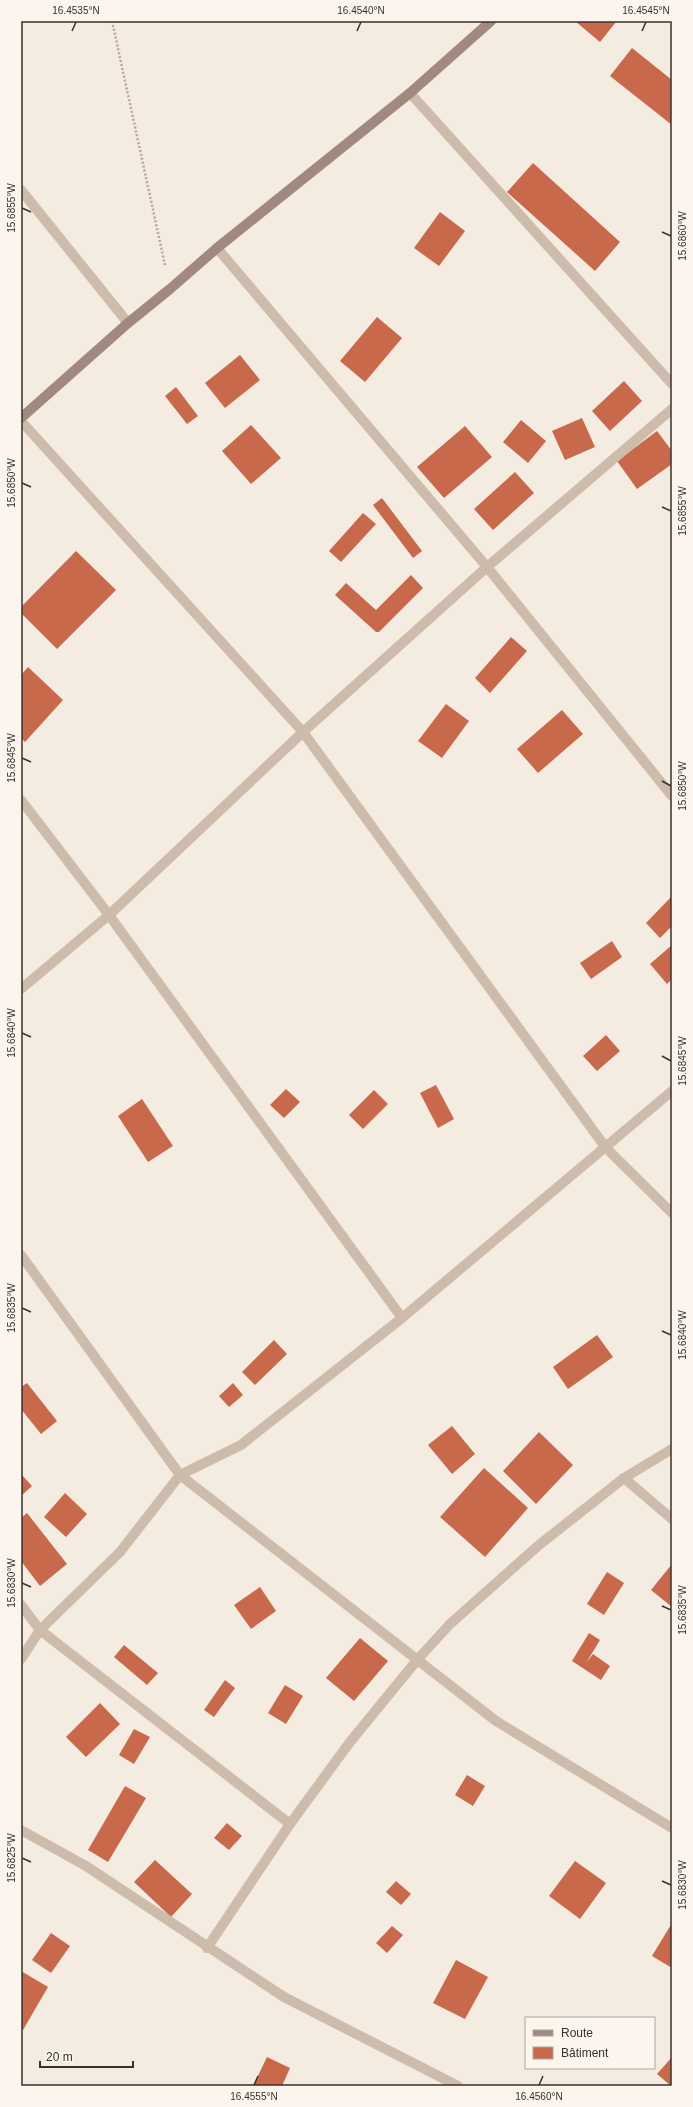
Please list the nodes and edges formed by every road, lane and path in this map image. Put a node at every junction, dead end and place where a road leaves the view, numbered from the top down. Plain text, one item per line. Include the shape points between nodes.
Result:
1 (112, 21) edge
2 (491, 21) edge
3 (410, 92) junction
4 (21, 190) edge
5 (217, 248) junction
6 (170, 289) junction
7 (128, 323) junction
8 (672, 384) edge
9 (672, 409) edge
10 (21, 418) edge
11 (21, 421) edge
12 (487, 568) junction
13 (303, 732) junction
14 (672, 796) edge
15 (21, 800) edge
16 (109, 915) junction
17 (21, 989) edge
18 (672, 1092) edge
19 (606, 1148) junction
20 (672, 1213) edge
21 (21, 1255) edge
22 (402, 1318) junction
23 (672, 1449) edge
24 (180, 1475) junction
25 (624, 1478) junction
26 (672, 1519) edge
27 (21, 1605) edge
28 (40, 1630) junction
29 (21, 1659) edge
30 (418, 1660) junction
31 (290, 1824) junction
32 (672, 1828) edge
33 (21, 1830) edge
34 (207, 1948) junction
35 (458, 2086) edge

1 - 6 path
2 - 3 main road
3 - 5 main road
3 - 8 street
4 - 7 street
5 - 6 main road
5 - 12 street
6 - 7 main road
7 - 10 main road
9 - 12 street
11 - 13 street
12 - 13 street
12 - 14 street
13 - 16 street
13 - 19 street
15 - 16 street
16 - 17 street
16 - 22 street
18 - 19 street
19 - 20 street
19 - 22 street
21 - 24 street
22 - 24 street via 241,1446
23 - 25 street
24 - 28 street via 120,1552
24 - 30 street
25 - 26 street
25 - 30 street via 539,1545 450,1624
27 - 28 street
28 - 29 street
28 - 31 street
30 - 31 street via 350,1742
30 - 32 street via 496,1721
31 - 34 street
33 - 34 street via 86,1866
34 - 35 street via 284,1996

